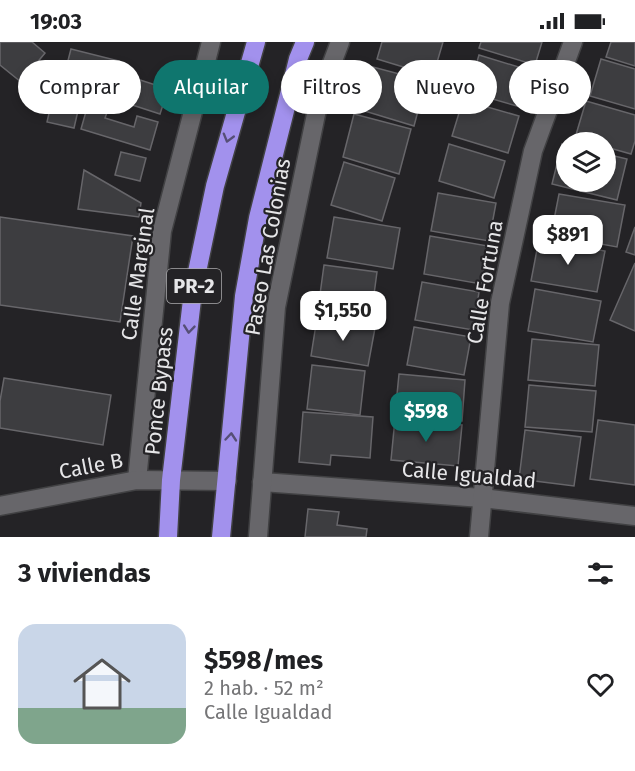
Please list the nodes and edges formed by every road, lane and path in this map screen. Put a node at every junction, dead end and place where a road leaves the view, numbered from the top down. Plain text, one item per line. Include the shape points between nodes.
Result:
1 (210, 42) edge
2 (256, 42) edge
3 (305, 42) edge
4 (340, 42) edge
5 (573, 42) edge
6 (137, 480) junction
7 (171, 480) junction
8 (226, 481) junction
9 (262, 482) junction
10 (482, 498) junction
11 (0, 506) edge
12 (635, 516) edge
13 (168, 537) edge
14 (221, 537) edge
15 (258, 537) edge
16 (479, 537) edge

1 - 6 street, Calle Marginal via 162,231
2 -> 7 highway, Ponce Bypass / PR-2 via 215,186 193,291
8 -> 3 highway, PR-2 via 244,296 258,218
4 - 9 street, Paseo Las Colonias via 320,95 276,307
5 - 10 street, Calle Fortuna via 533,151 500,303
6 - 7 street, Calle B
6 - 11 street, Calle B
7 - 8 street, Calle B
7 - 13 highway, Ponce Bypass / PR-2
8 - 14 highway, PR-2
9 - 10 street, Calle Igualdad
9 - 15 street, Paseo Las Colonias
10 - 12 street, Calle Igualdad
10 - 16 street, Calle Fortuna

